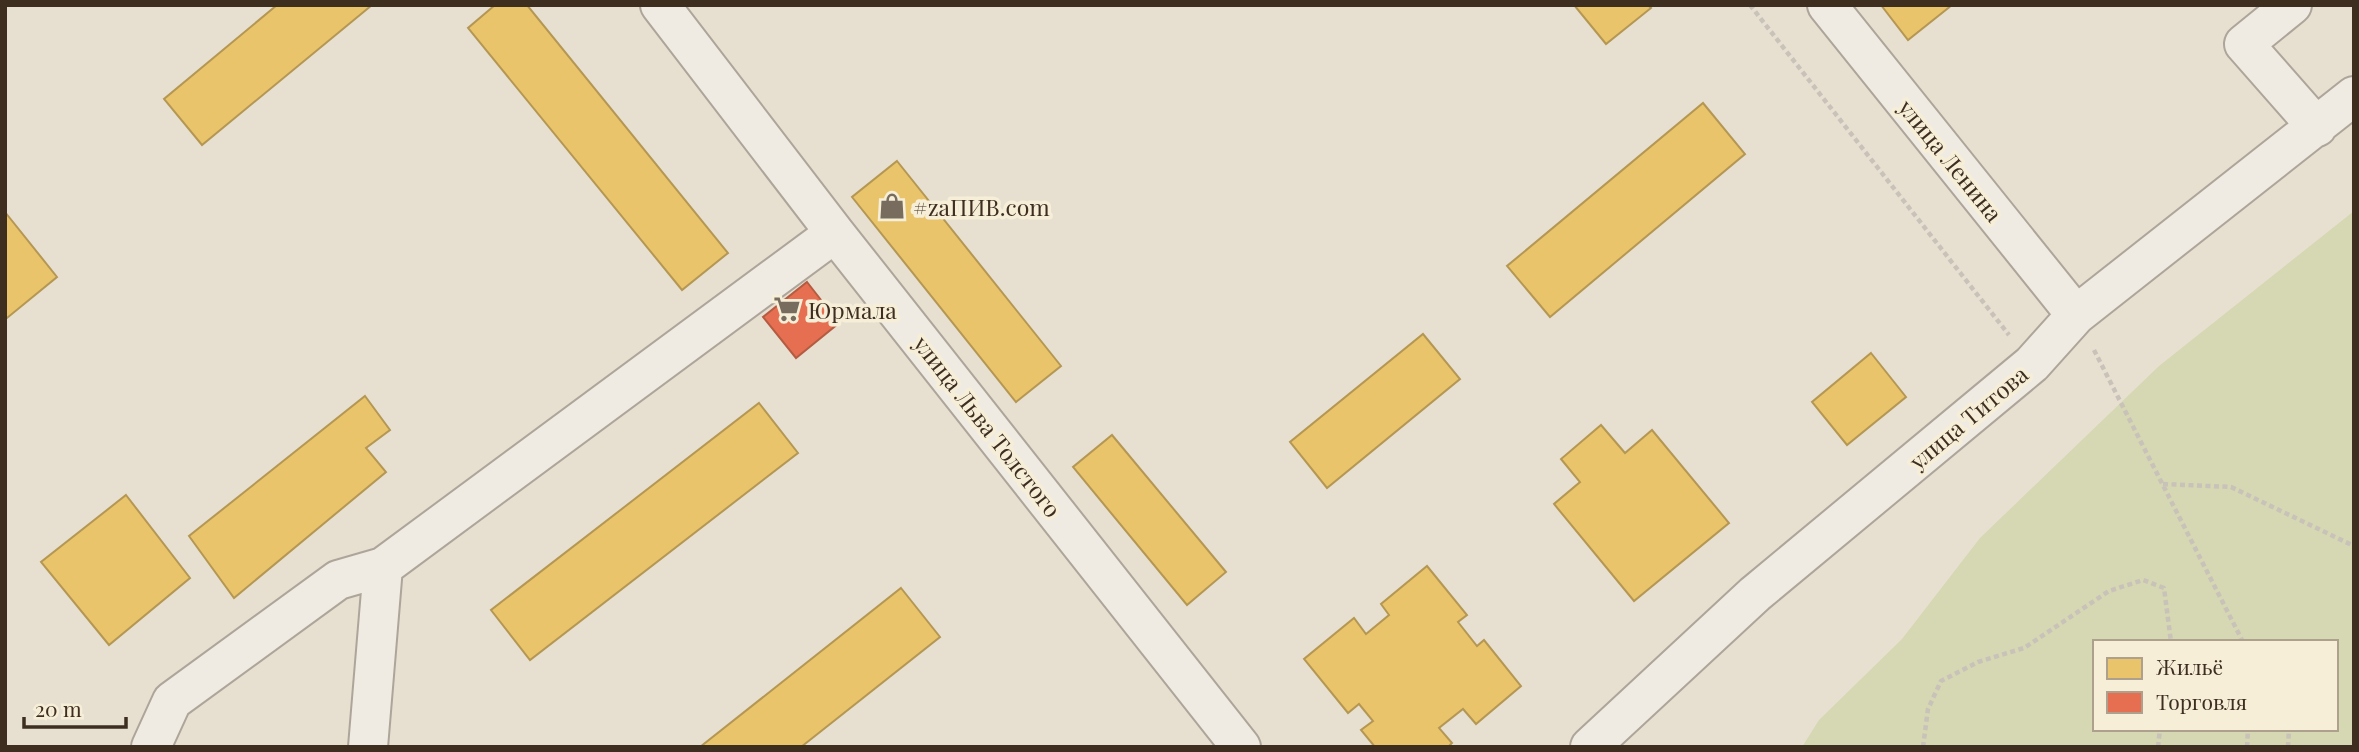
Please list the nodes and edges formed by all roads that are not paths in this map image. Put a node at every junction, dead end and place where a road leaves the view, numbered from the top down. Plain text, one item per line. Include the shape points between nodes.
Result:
1 (660, 5) edge
2 (1827, 5) edge
3 (2292, 5) edge
4 (2354, 96) edge
5 (2317, 127) junction
6 (835, 233) junction
7 (2076, 315) junction
8 (383, 568) junction
9 (151, 747) edge
10 (368, 747) edge
11 (1241, 747) edge
12 (1590, 747) edge

1 - 6 street, улица Льва Толстого
2 - 7 street, улица Ленина
3 - 5 street via 2244,44
4 - 5 street, улица Титова
5 - 7 street, улица Титова
6 - 8 street
6 - 11 street, улица Льва Толстого
7 - 12 street, улица Титова via 2032,364 1755,594
8 - 9 street via 338,579 172,701
8 - 10 street

